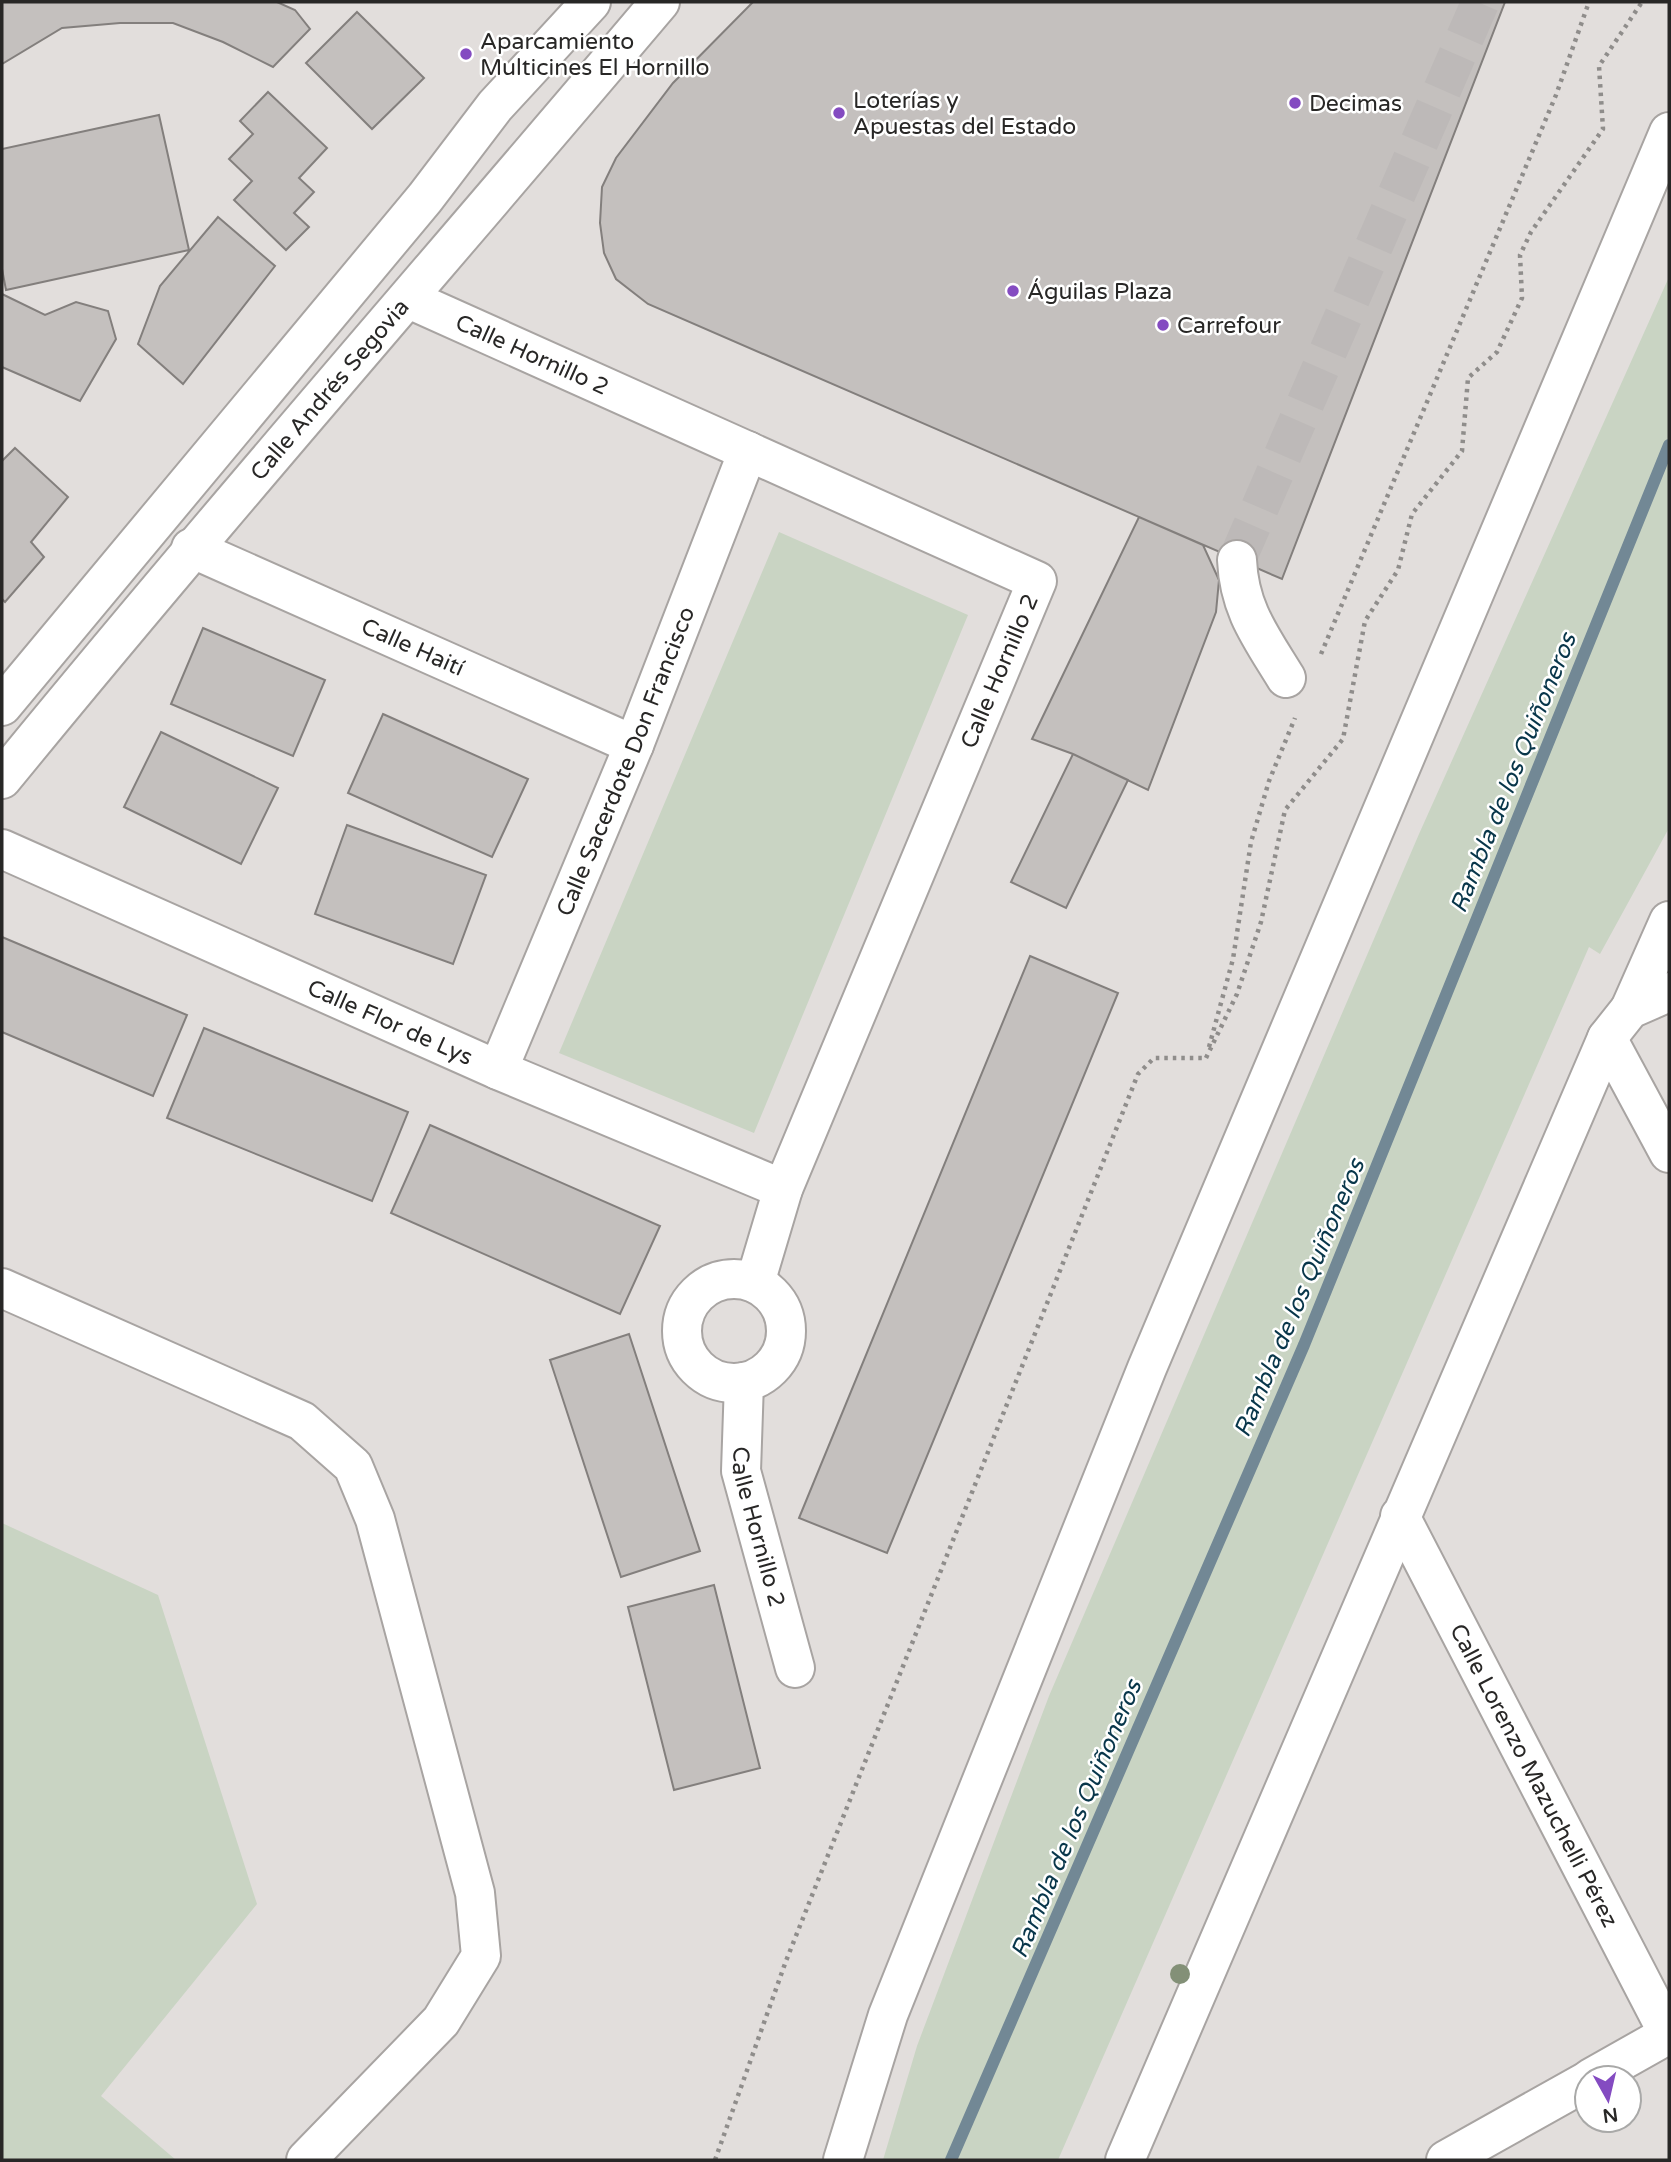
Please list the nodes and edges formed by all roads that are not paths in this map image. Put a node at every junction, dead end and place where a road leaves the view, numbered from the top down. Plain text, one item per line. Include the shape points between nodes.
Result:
1 (591, 2) edge
2 (660, 2) edge
3 (1669, 132) edge
4 (409, 299) junction
5 (748, 452) junction
6 (191, 548) junction
7 (1237, 560) tunnel mouth
8 (16, 668) edge
9 (1292, 693) road end
10 (2, 706) edge
11 (634, 745) junction
12 (2, 779) edge
13 (2, 849) edge
14 (1669, 921) edge
15 (1669, 992) edge
16 (1618, 1023) junction
17 (498, 1070) junction
18 (1669, 1153) edge
19 (783, 1189) junction
20 (755, 1283) junction
21 (2, 1288) edge
22 (744, 1382) junction
23 (1400, 1516) junction
24 (795, 1668) dead end
25 (1669, 2034) edge
26 (1616, 2064) edge
27 (1573, 2088) edge
28 (306, 2160) edge
29 (843, 2160) edge
30 (1125, 2160) edge
31 (1446, 2160) edge

1 - 8 street, Calle Andrés Segovia via 495,106 425,198
2 - 4 street, Calle Andrés Segovia
3 - 29 street via 1147,1368 888,2015
4 - 5 street, Calle Hornillo 2
4 - 6 street, Calle Andrés Segovia
5 - 11 street, Calle Sacerdote Don Francisco
5 - 19 street, Calle Hornillo 2 via 1037,581
6 - 11 street, Calle Haití
6 - 12 street, Calle Andrés Segovia
7 - 9 street via 1238,589
8 - 10 street, Calle Andrés Segovia
11 - 17 street, Calle Sacerdote Don Francisco
13 - 17 street, Calle Flor de Lys
14 - 16 street
15 - 16 street
16 - 18 street
16 - 23 street
17 - 19 street, Calle Flor de Lys
19 - 20 street, Calle Hornillo 2
20 - 22 street via 779,1305 786,1320 786,1336 773,1366
20 - 22 street via 719,1281 704,1289 691,1301 682,1326 686,1352 696,1367 709,1378
21 - 28 street via 302,1421 353,1466 375,1519 475,1892 481,1956 441,2021
22 - 24 street, Calle Hornillo 2 via 741,1471
23 - 25 street, Calle Lorenzo Mazuchelli Pérez
23 - 30 street
25 - 26 street
27 - 31 street

